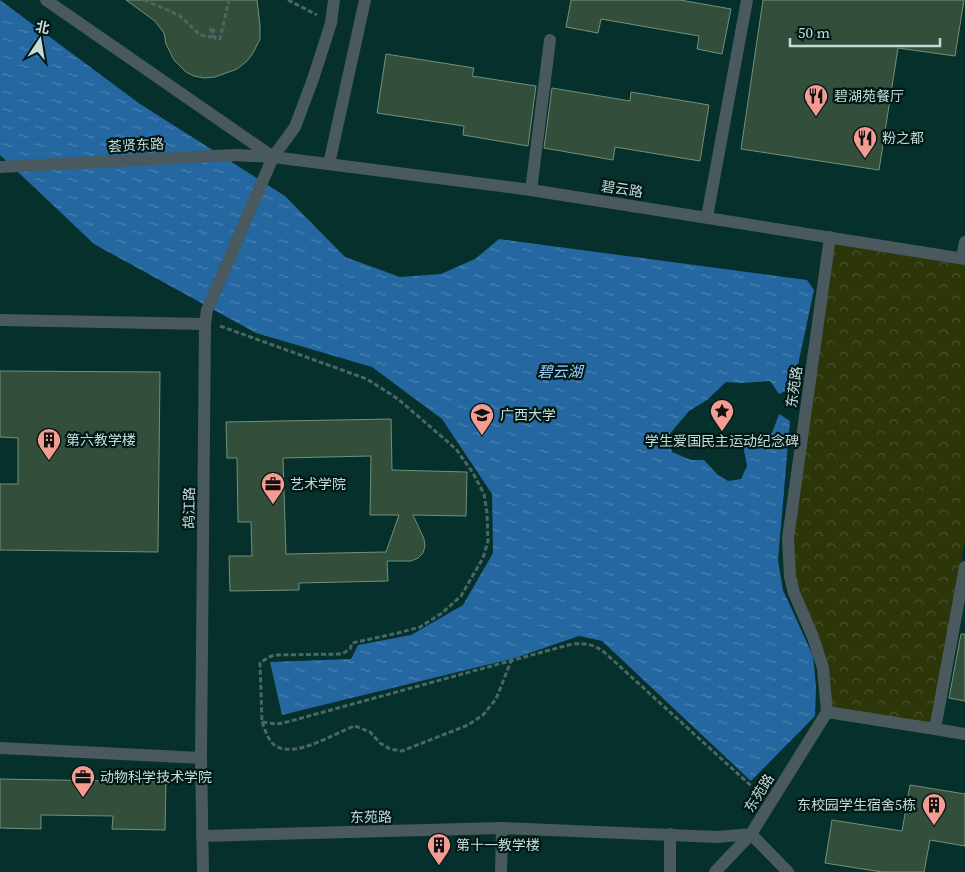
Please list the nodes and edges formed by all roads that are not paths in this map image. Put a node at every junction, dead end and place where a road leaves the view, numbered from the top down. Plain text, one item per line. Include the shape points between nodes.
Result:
1 (46, 0) edge
2 (334, 0) edge
3 (365, 0) edge
4 (747, 0) edge
5 (550, 40) dead end
6 (273, 157) junction
7 (329, 164) junction
8 (0, 166) edge
9 (531, 190) junction
10 (707, 217) junction
11 (830, 237) junction
12 (965, 242) edge
13 (963, 258) edge
14 (0, 320) edge
15 (205, 324) junction
16 (965, 567) edge
17 (827, 712) junction
18 (936, 730) junction
19 (965, 734) edge
20 (0, 748) edge
21 (202, 758) junction
22 (502, 828) junction
23 (670, 834) junction
24 (751, 834) junction
25 (202, 836) junction
26 (203, 872) edge
27 (501, 872) edge
28 (670, 872) edge
29 (715, 872) edge
30 (788, 872) edge

1 - 6 street
2 - 6 street, 鸪江路 via 331,23 296,127
3 - 7 street
4 - 10 street
5 - 9 street
6 - 7 street, 碧云路
6 - 8 street, 荟贤东路 via 234,155
6 - 15 street, 鸪江路 via 207,310
7 - 9 street, 碧云路
9 - 10 street, 碧云路
10 - 11 street, 碧云路
11 - 13 street, 碧云路
11 - 17 street, 东苑路 via 788,538 790,578 823,668
12 - 13 street
14 - 15 street
15 - 21 street, 鸪江路
16 - 18 street
17 - 18 street
17 - 24 street, 东苑路
18 - 19 street
20 - 21 street
21 - 25 street, 鸪江路
22 - 23 street, 东苑路
22 - 25 street, 东苑路
22 - 27 street
23 - 24 street, 东苑路 via 718,837
23 - 28 street
24 - 29 street
24 - 30 street
25 - 26 street, 鸪江路

